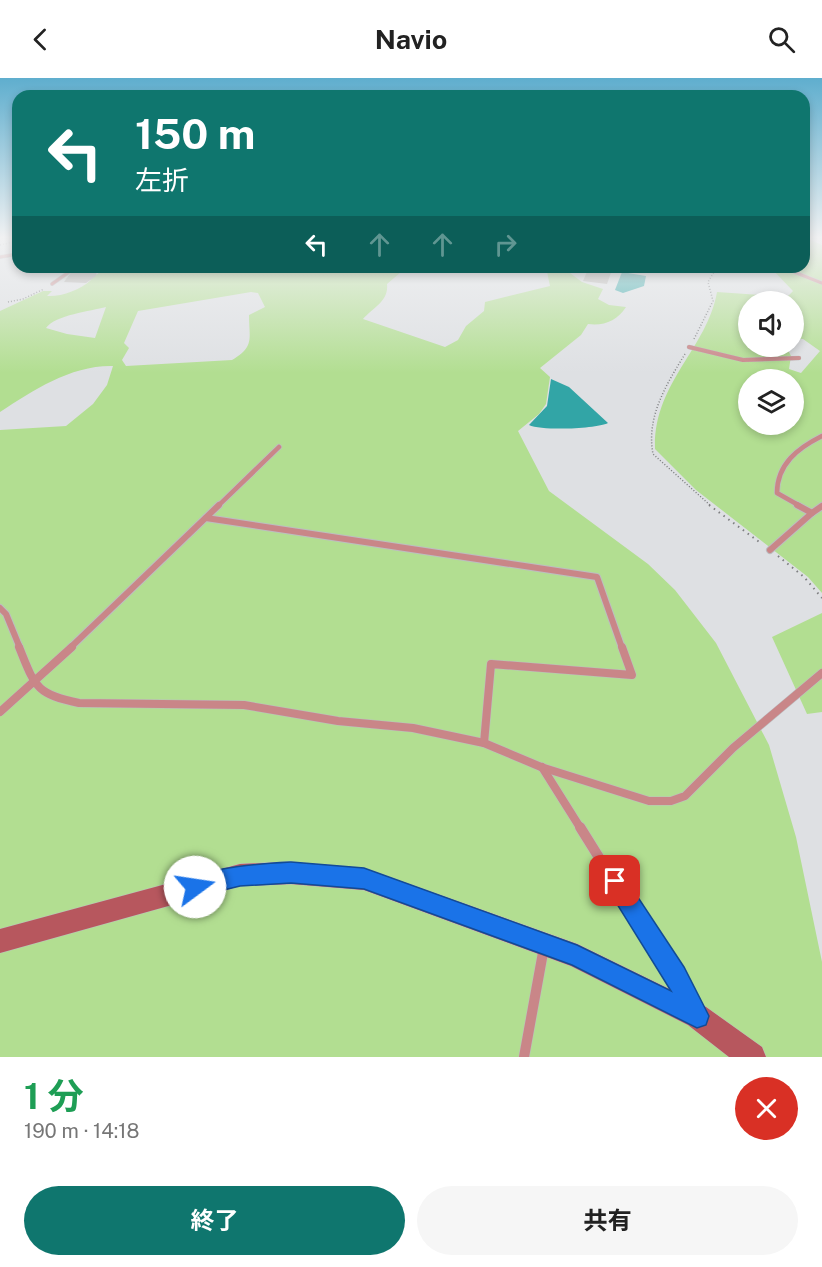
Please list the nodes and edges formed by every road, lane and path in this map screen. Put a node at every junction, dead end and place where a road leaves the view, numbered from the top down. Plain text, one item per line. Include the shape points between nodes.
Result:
1 (55, 282) edge
2 (708, 282) edge
3 (52, 284) joint
4 (8, 302) dead end
5 (689, 347) junction
6 (799, 358) dead end
7 (822, 436) edge
8 (279, 447) dead end
9 (822, 506) edge
10 (812, 513) junction
11 (206, 518) junction
12 (770, 550) junction
13 (822, 598) edge
14 (0, 608) edge
15 (822, 673) edge
16 (34, 683) junction
17 (0, 712) edge
18 (484, 742) junction
19 (542, 767) junction
20 (0, 941) edge
21 (545, 944) junction
22 (697, 1016) junction
23 (524, 1057) edge
24 (752, 1057) edge

1 - 3 lane
2 - 5 path via 713,301
3 - 4 path
5 - 6 lane via 743,360
5 - 12 path via 656,412 650,432 653,454 697,496
7 - 10 lane via 797,453 778,477 777,493
8 - 11 lane
9 - 10 lane
10 - 12 lane
11 - 16 lane
11 - 18 lane via 597,577 632,675 491,664
12 - 13 path via 804,577
14 - 16 lane
15 - 19 lane via 685,796 671,801 649,801
16 - 17 lane
16 - 18 lane via 55,698 79,703 244,705 338,721 413,728
18 - 19 lane
19 - 22 lane
20 - 21 street via 240,875 291,873 364,879
21 - 22 street
21 - 23 lane
22 - 24 street

